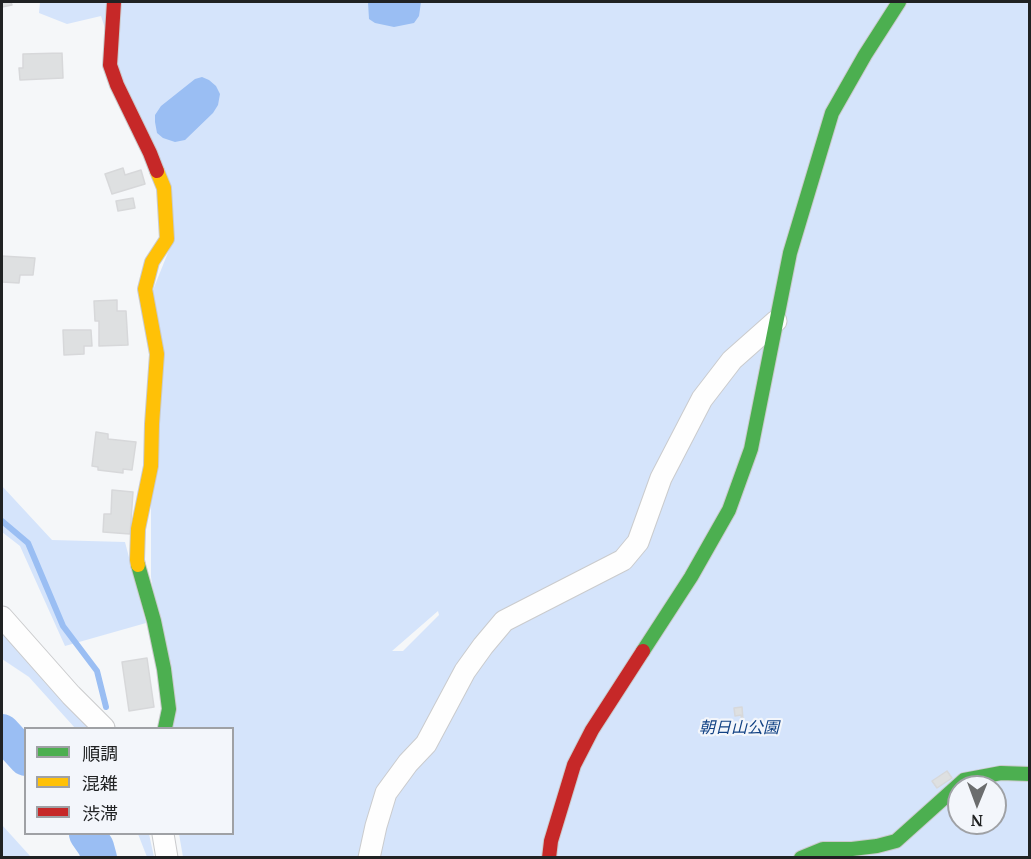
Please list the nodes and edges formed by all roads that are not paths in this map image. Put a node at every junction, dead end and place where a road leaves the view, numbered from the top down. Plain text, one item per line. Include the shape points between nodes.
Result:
1 (114, 2) edge
2 (899, 2) edge
3 (776, 321) junction
4 (2, 617) edge
5 (102, 727) edge
6 (165, 727) edge
7 (1029, 774) edge
8 (162, 835) edge
9 (167, 858) edge
10 (369, 858) edge
11 (549, 858) edge
12 (801, 858) edge

1 - 6 street via 110,65 164,188 167,239 152,262 145,289 158,354 151,466 138,529 137,560 164,669 169,709
2 - 3 street via 832,113 790,253
3 - 10 street via 732,360 702,399 661,478 638,542 623,560 504,621 483,646 426,744 386,793
3 - 11 street via 751,449 729,510 692,577 592,730 574,765 550,841
4 - 5 street
7 - 12 street via 1001,772 964,780 896,841 860,848 823,849
8 - 9 street

